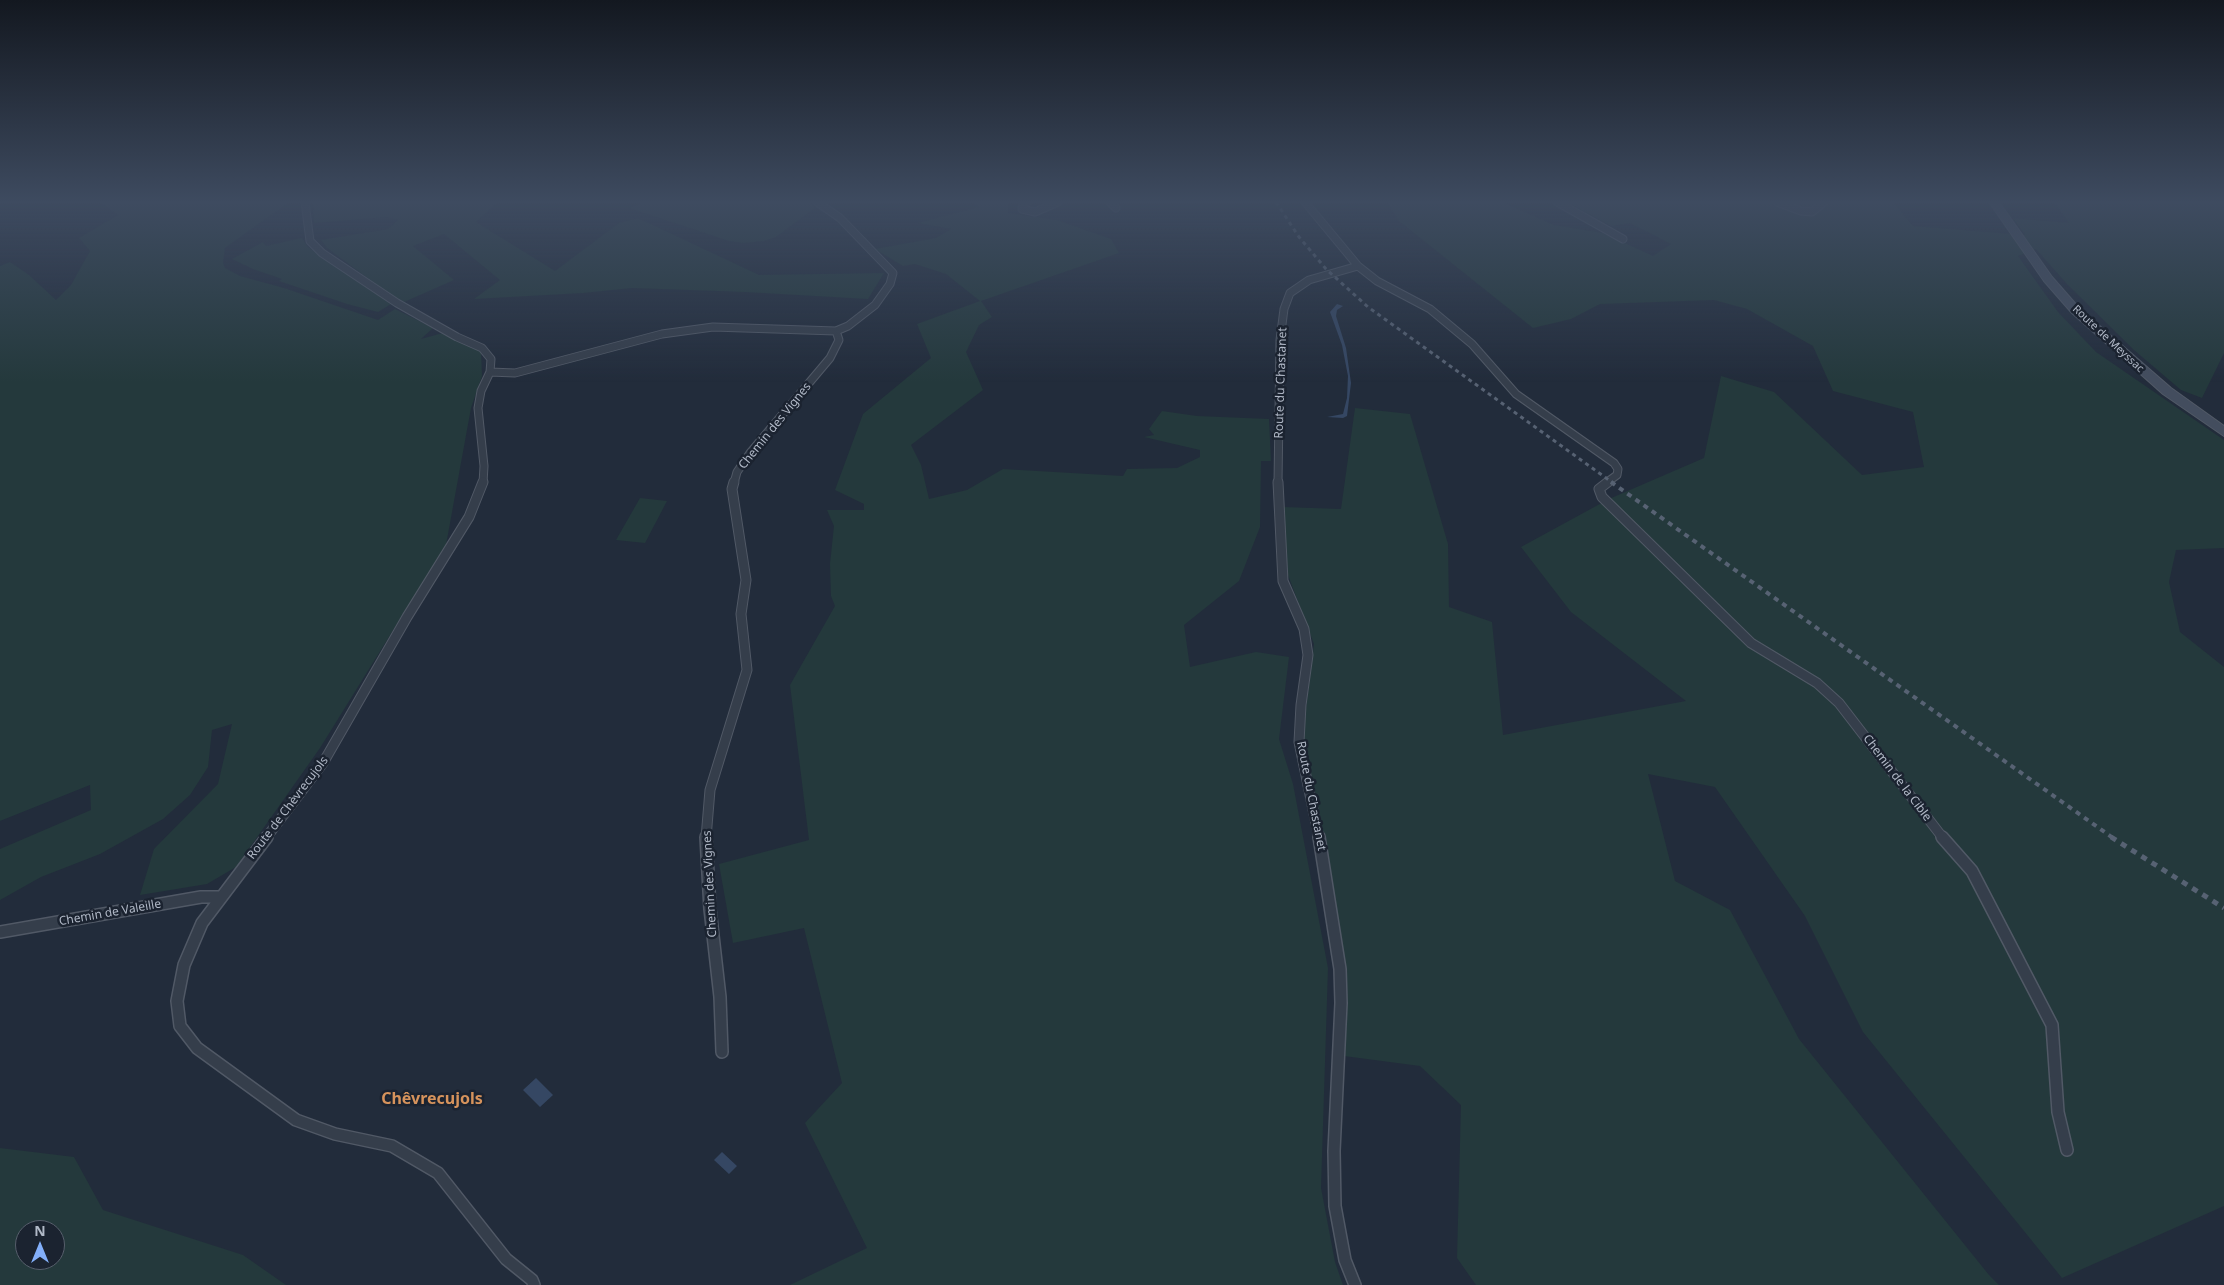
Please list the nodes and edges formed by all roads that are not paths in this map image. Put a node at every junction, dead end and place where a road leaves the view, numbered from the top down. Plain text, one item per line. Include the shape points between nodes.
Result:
1 (335, 262) edge
2 (884, 262) edge
3 (1355, 262) edge
4 (2036, 262) edge
5 (1358, 266) junction
6 (836, 331) junction
7 (490, 372) junction
8 (2224, 432) edge
9 (221, 897) junction
10 (0, 932) edge
11 (722, 1052) dead end
12 (2067, 1150) dead end
13 (534, 1285) edge
14 (1355, 1285) edge

1 - 7 street via 397,303 482,348 490,359
2 - 6 street via 893,274 890,284 875,305
3 - 5 street
4 - 8 main road, Route de Meyssac via 2076,311 2118,350
5 - 12 street, Chemin de la Cible via 1377,282 1443,319 1472,344 1516,394 1614,463 1617,475 1598,489 1602,497 1751,643 1817,683 1839,703 1933,826 1972,870 2052,1024 2058,1112
5 - 14 street, Route du Chastanet via 1309,280 1290,293 1284,309 1280,340 1278,506 1283,581 1304,629 1308,655 1298,742 1324,862 1340,969 1335,1206 1345,1260
6 - 7 street via 712,327 662,334 515,373
6 - 11 street, Chemin des Vignes via 839,340 830,358 750,453 737,472 732,489 746,580 741,614 747,670 710,790 706,833
7 - 9 street, Route de Chèvrecujols via 481,391 478,408 484,466 477,502 323,763
9 - 10 street, Chemin de Valeille via 201,897
9 - 13 street, Route de Chèvrecujols via 202,923 184,965 177,1000 180,1026 197,1048 296,1120 335,1134 392,1146 438,1173 506,1259

